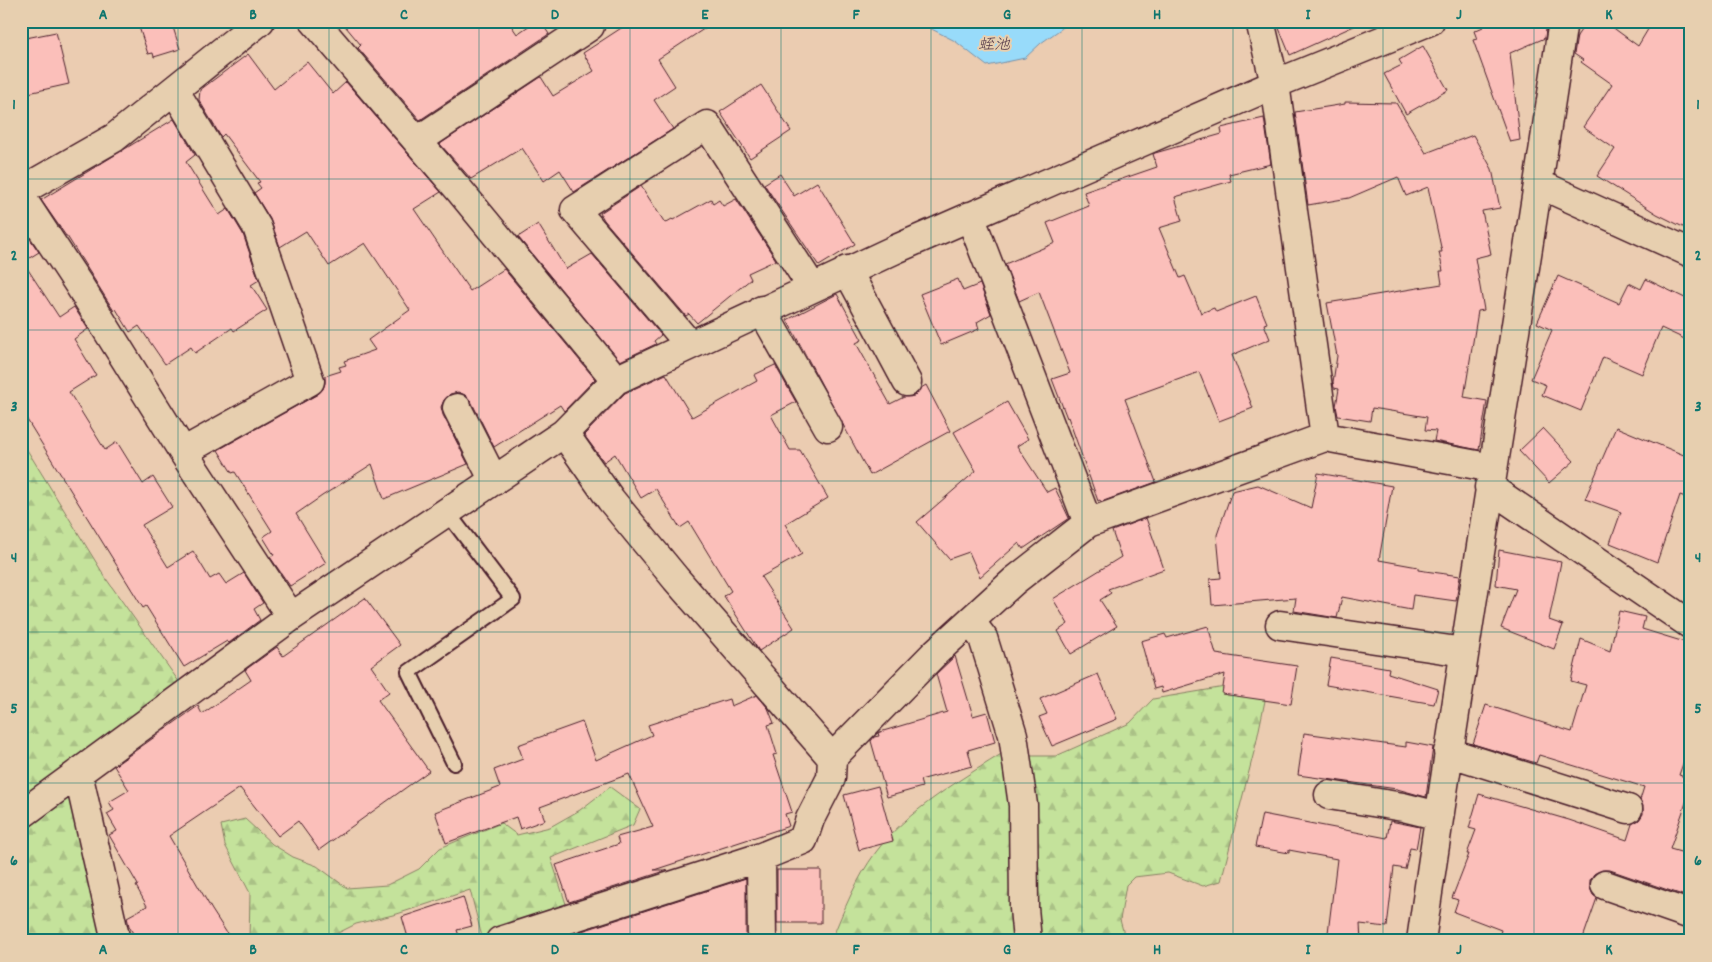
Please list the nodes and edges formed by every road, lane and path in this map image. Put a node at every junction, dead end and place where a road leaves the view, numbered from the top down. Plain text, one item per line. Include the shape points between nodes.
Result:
1 (260, 21) edge
2 (314, 21) edge
3 (580, 21) edge
4 (1260, 21) edge
5 (1563, 21) edge
6 (1425, 22) edge
7 (1275, 84) junction
8 (175, 91) junction
9 (416, 141) junction
10 (1539, 184) junction
11 (21, 191) edge
12 (21, 197) edge
13 (970, 216) junction
14 (1691, 253) edge
15 (847, 270) junction
16 (812, 286) junction
17 (762, 310) junction
18 (690, 345) junction
19 (616, 380) junction
20 (907, 382) dead end
21 (457, 408) dead end
22 (828, 427) dead end
23 (564, 433) junction
24 (1325, 437) junction
25 (183, 452) junction
26 (1491, 477) junction
27 (494, 480) junction
28 (447, 512) junction
29 (1088, 523) junction
30 (291, 616) junction
31 (970, 621) junction
32 (1280, 625) dead end
33 (1691, 625) edge
34 (1464, 652) junction
35 (1448, 752) junction
36 (832, 758) junction
37 (454, 763) dead end
38 (78, 774) junction
39 (1329, 795) dead end
40 (1628, 809) dead end
41 (21, 815) edge
42 (1439, 816) junction
43 (761, 857) junction
44 (1604, 884) dead end
45 (1691, 915) edge
46 (548, 933) edge
47 (116, 941) edge
48 (500, 941) edge
49 (762, 941) edge
50 (1027, 941) edge
51 (1421, 941) edge

1 - 8 street
2 - 9 street
3 - 9 street via 590,26
4 - 7 street
5 - 10 street
6 - 7 street
7 - 13 street
7 - 24 street
8 - 11 street via 114,138
8 - 25 street via 257,227 310,381
9 - 19 street
10 - 14 street
10 - 26 street
12 - 25 street
13 - 15 street
13 - 29 street
15 - 16 street
15 - 20 street
16 - 17 street
16 - 18 street via 707,125 575,210
17 - 18 street
17 - 22 street
18 - 19 street
19 - 23 street
21 - 27 street
23 - 27 street
23 - 36 street via 610,500
24 - 26 street
24 - 29 street
25 - 30 street
26 - 33 street
26 - 34 street
27 - 28 street
28 - 30 street
28 - 37 lane via 513,599 409,672
29 - 31 street via 1014,581
30 - 38 street
31 - 36 street
31 - 50 street via 983,638 1013,735 1023,805
32 - 34 street
34 - 35 street
35 - 40 street
35 - 42 street
36 - 43 street via 831,778 803,840
38 - 41 street
38 - 47 street
39 - 42 street
42 - 51 street
43 - 46 street
43 - 49 street
44 - 45 street
46 - 48 street

